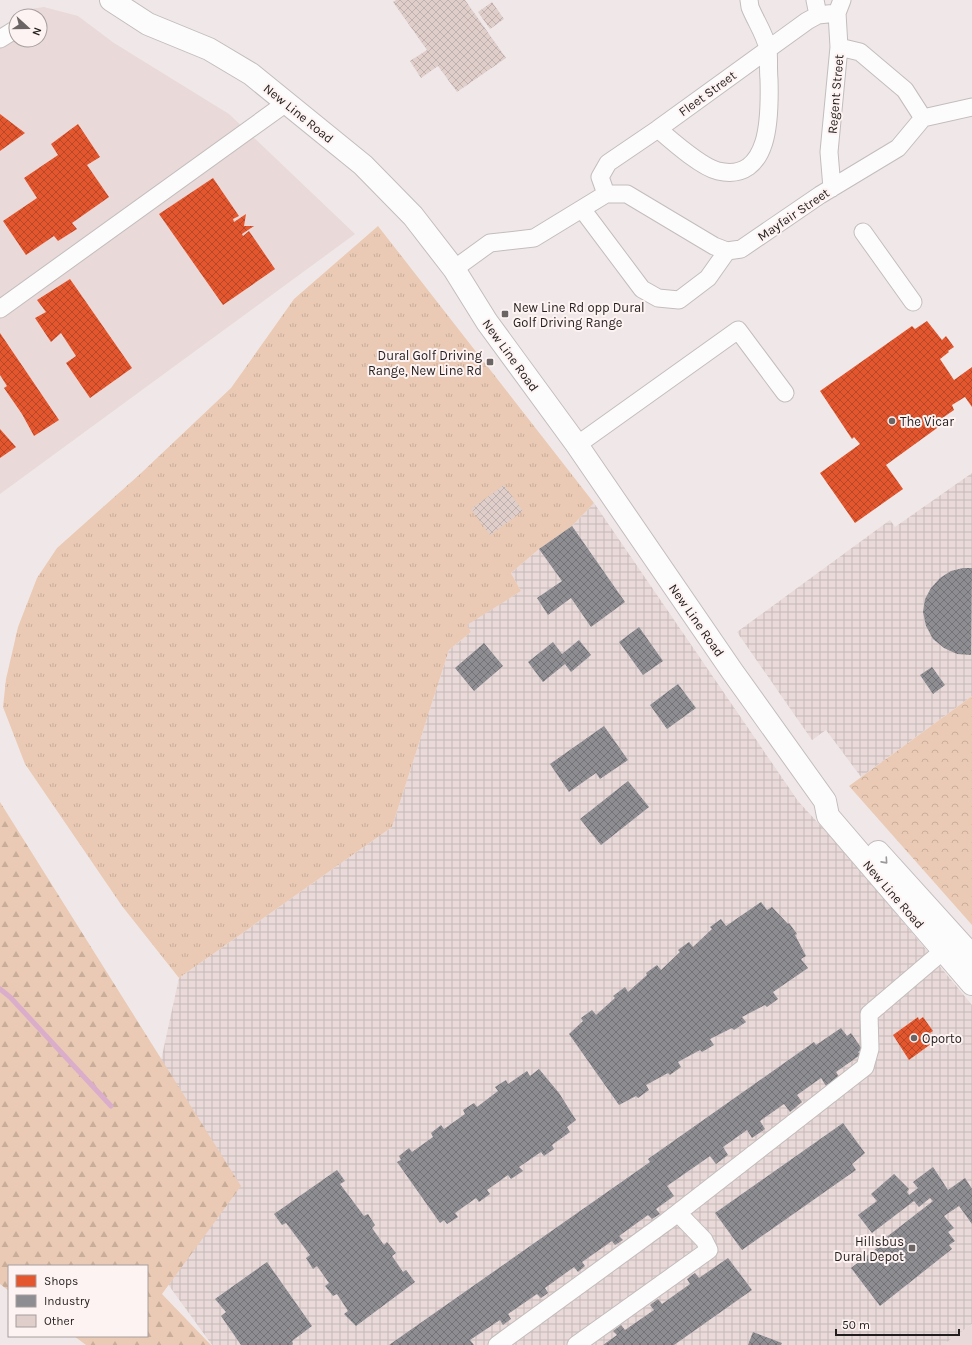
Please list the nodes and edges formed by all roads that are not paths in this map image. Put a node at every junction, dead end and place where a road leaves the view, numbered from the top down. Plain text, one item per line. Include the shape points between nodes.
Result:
1 (111, 0) edge
2 (749, 0) edge
3 (839, 6) edge
4 (816, 8) edge
5 (839, 46) junction
6 (768, 48) junction
7 (286, 103) junction
8 (972, 107) edge
9 (923, 118) junction
10 (658, 129) junction
11 (832, 188) junction
12 (606, 194) junction
13 (582, 209) junction
14 (863, 232) dead end
15 (727, 251) junction
16 (454, 269) junction
17 (913, 302) dead end
18 (0, 309) edge
19 (785, 393) dead end
20 (577, 445) junction
21 (825, 800) junction
22 (943, 951) junction
23 (972, 956) edge
24 (972, 984) edge
25 (678, 1213) junction
26 (497, 1345) edge
27 (576, 1345) edge

1 - 7 main road, New Line Road via 148,24 202,46 230,61 251,74
2 - 6 lane
3 - 4 lane, Fleet Street
3 - 5 lane, Regent Street
4 - 6 lane, Fleet Street via 807,20
5 - 9 lane via 860,52 906,90
5 - 11 lane, Regent Street via 829,152
6 - 10 lane, Fleet Street
6 - 10 lane via 769,102 765,141 752,164 742,170 717,171 707,167
7 - 16 main road, New Line Road via 334,141 392,193
7 - 18 lane
8 - 9 lane
9 - 11 lane, Mayfair Street via 898,148
10 - 12 lane, Fleet Street via 608,164 600,177
11 - 15 lane, Mayfair Street via 742,249
12 - 13 lane
12 - 15 lane via 627,194 714,246
13 - 15 lane via 642,288 658,298 678,300 708,278
13 - 16 lane via 534,238 490,243
14 - 17 lane
16 - 20 main road, New Line Road via 487,322
19 - 20 lane via 738,330
20 - 21 main road, New Line Road via 732,671
21 - 22 main road, New Line Road via 828,816
21 -> 23 main road, New Line Road via 838,806
22 - 24 main road, New Line Road
22 - 25 lane via 869,1014 870,1049 865,1067
25 - 26 lane
25 - 27 lane via 704,1240 710,1250

